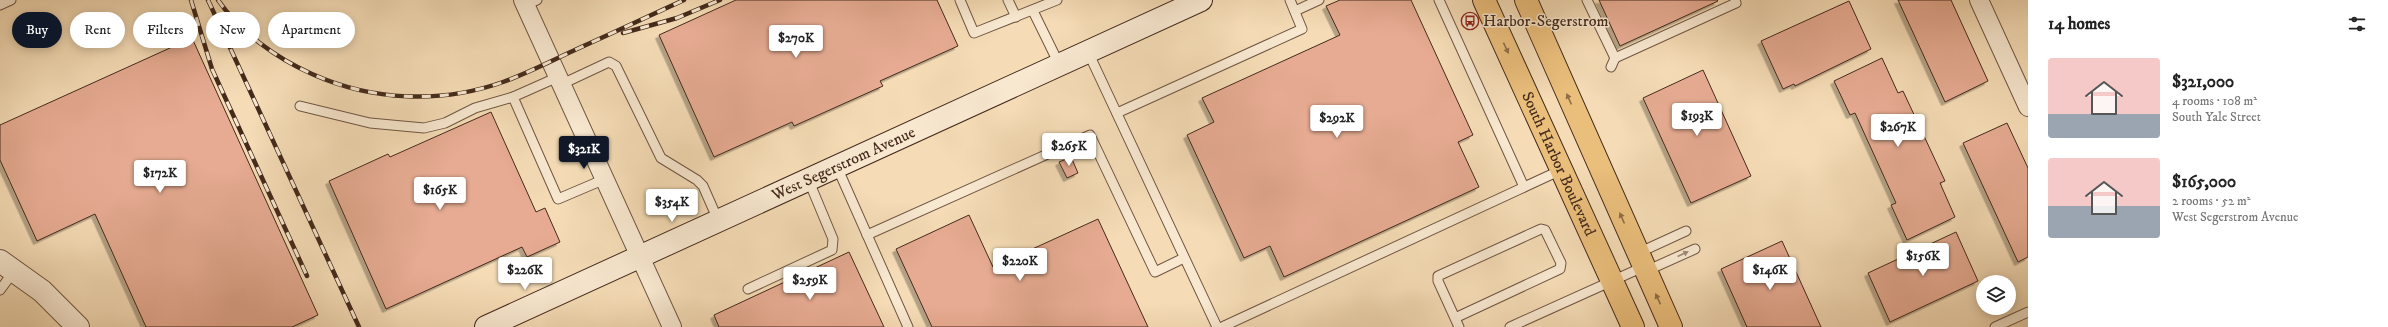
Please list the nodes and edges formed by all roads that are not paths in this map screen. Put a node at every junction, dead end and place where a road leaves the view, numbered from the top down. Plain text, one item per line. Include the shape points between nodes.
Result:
1 (11, 0) edge
2 (960, 0) edge
3 (1008, 0) edge
4 (1057, 0) edge
5 (1201, 0) edge
6 (1290, 0) edge
7 (1319, 0) edge
8 (1439, 0) edge
9 (1484, 0) edge
10 (1526, 0) edge
11 (1587, 0) edge
12 (1979, 0) edge
13 (1737, 1) edge
14 (529, 2) edge
15 (1041, 3) edge
16 (0, 5) edge
17 (1295, 10) junction
18 (1033, 11) junction
19 (1016, 17) junction
20 (1088, 52) junction
21 (1615, 58) junction
22 (1059, 64) junction
23 (1611, 67) dead end
24 (560, 81) junction
25 (2024, 87) edge
26 (513, 97) junction
27 (300, 106) dead end
28 (2028, 107) edge
29 (1116, 114) junction
30 (837, 167) junction
31 (1561, 170) junction
32 (605, 179) junction
33 (808, 180) junction
34 (1524, 187) junction
35 (718, 220) junction
36 (1686, 231) dead end
37 (867, 235) junction
38 (1694, 249) dead end
39 (641, 256) junction
40 (1184, 258) junction
41 (1642, 264) junction
42 (7, 266) edge
43 (1612, 281) junction
44 (748, 289) dead end
45 (0, 290) edge
46 (2028, 312) edge
47 (1455, 318) junction
48 (78, 327) edge
49 (486, 327) edge
50 (672, 327) edge
51 (908, 327) edge
52 (1217, 327) edge
53 (1222, 327) edge
54 (1459, 327) edge
55 (1510, 327) edge
56 (1633, 327) edge
57 (1671, 327) edge
58 (1995, 327) edge

1 - 16 lane
2 - 19 lane via 974,33
3 - 19 lane
4 - 15 lane
5 - 20 main road, West Segerstrom Avenue
6 - 17 lane
7 - 17 lane
8 - 34 lane
9 -> 31 main road, South Harbor Boulevard
41 -> 10 main road
11 - 21 lane
12 - 25 street
13 - 21 lane
14 - 24 street
15 - 18 lane
17 - 29 lane via 1302,29
18 - 19 lane
18 - 22 lane
20 - 22 main road, West Segerstrom Avenue
20 - 29 lane
21 - 23 lane
22 - 30 main road, West Segerstrom Avenue
24 - 26 lane
24 - 32 street
24 - 35 lane via 609,62 616,66 661,158 703,186
25 - 28 street
26 - 27 lane via 475,108 445,123 424,128 370,123
26 - 32 lane via 558,199
29 - 40 lane
30 - 33 main road, West Segerstrom Avenue
30 - 37 lane
31 - 34 lane
31 - 43 main road, South Harbor Boulevard
32 - 39 street
33 - 35 main road, West Segerstrom Avenue
33 - 44 lane via 833,239 832,250
34 - 53 lane
35 - 39 main road, West Segerstrom Avenue
36 - 41 lane
37 - 40 lane via 1090,135 1155,272
37 - 51 lane
41 -> 38 lane
39 - 49 main road, West Segerstrom Avenue
39 - 50 street
40 - 52 lane
41 - 43 lane
57 -> 41 main road
42 - 45 lane
42 - 48 main road via 42,291
43 - 55 lane
43 - 56 main road, South Harbor Boulevard
46 - 58 lane
47 - 47 lane via 1438,276 1541,229 1545,230 1561,263 1560,269
47 - 54 lane

